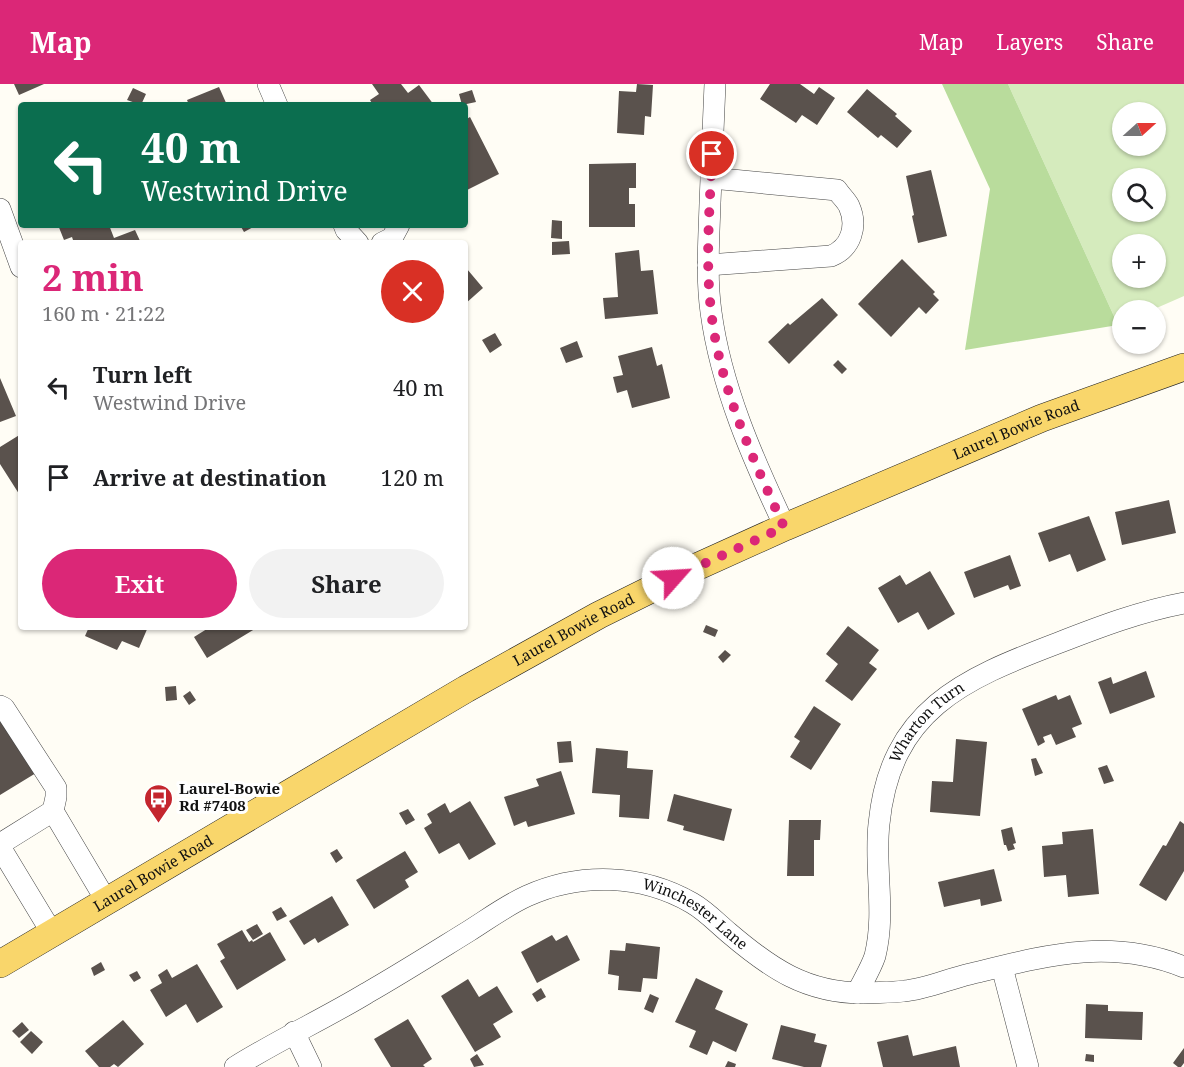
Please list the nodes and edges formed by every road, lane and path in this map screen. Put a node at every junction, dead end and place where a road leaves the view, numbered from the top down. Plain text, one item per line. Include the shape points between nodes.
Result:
1 (268, 84) edge
2 (715, 84) edge
3 (276, 102) edge
4 (711, 178) junction
5 (0, 208) edge
6 (345, 228) edge
7 (397, 228) edge
8 (355, 240) edge
9 (388, 240) edge
10 (18, 259) edge
11 (708, 265) junction
12 (1184, 367) edge
13 (784, 527) junction
14 (1184, 603) edge
15 (0, 706) edge
16 (53, 811) junction
17 (0, 846) edge
18 (107, 902) junction
19 (52, 933) junction
20 (2, 958) edge
21 (1002, 967) junction
22 (1184, 967) edge
23 (857, 993) junction
24 (294, 1032) junction
25 (235, 1067) edge
26 (311, 1067) edge
27 (1028, 1067) edge

1 - 3 street
2 - 4 street
4 - 11 street
4 - 11 street via 837,190 848,205 853,227 842,252 831,256
5 - 10 street
6 - 8 street
7 - 9 street
11 - 13 street via 717,350 730,394
12 - 13 main road, Laurel Bowie Road via 1042,418
13 - 18 main road, Laurel Bowie Road via 609,609 534,650
14 - 23 street, Wharton Turn via 1100,627 1027,655 958,688 921,719 903,744 883,794 878,844 878,941
15 - 16 street via 56,788
16 - 17 street
16 - 18 street
17 - 19 street
18 - 19 main road, Laurel Bowie Road
19 - 20 main road, Laurel Bowie Road
21 - 22 street, Winchester Lane via 1093,950 1123,951
21 - 23 street, Winchester Lane via 906,991
21 - 27 street
23 - 24 street, Winchester Lane via 819,989 777,970 681,897 640,883 595,879 525,896 366,994
24 - 25 street, Winchester Lane
24 - 26 street

